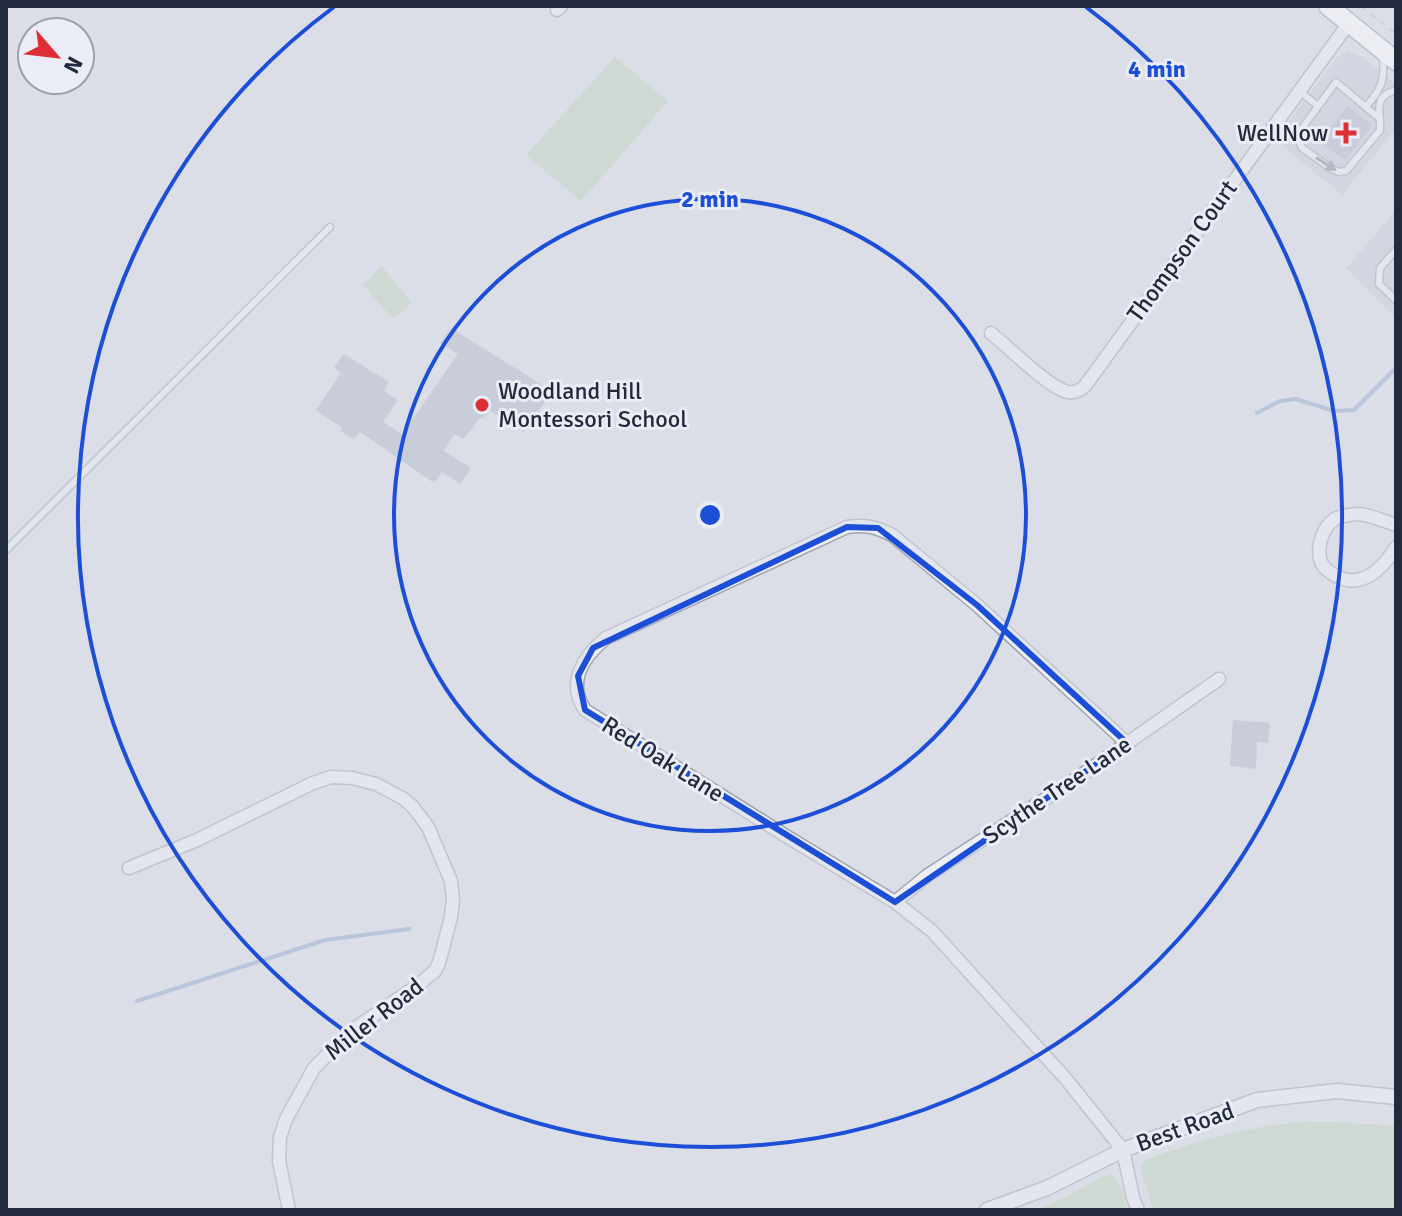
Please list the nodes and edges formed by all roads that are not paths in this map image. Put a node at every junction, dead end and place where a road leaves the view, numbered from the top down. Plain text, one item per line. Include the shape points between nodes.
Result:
1 (1328, 6) edge
2 (1349, 23) junction
3 (1390, 56) edge
4 (1396, 90) edge
5 (1299, 91) junction
6 (1318, 106) junction
7 (1366, 106) junction
8 (1380, 119) junction
9 (330, 227) dead end
10 (1396, 250) edge
11 (1396, 300) edge
12 (991, 333) dead end
13 (1396, 525) edge
14 (1396, 547) edge
15 (6, 550) edge
16 (1219, 679) dead end
17 (1127, 743) junction
18 (129, 868) dead end
19 (895, 902) junction
20 (1396, 1097) edge
21 (1123, 1150) junction
22 (993, 1209) edge
23 (289, 1210) edge
24 (1138, 1210) edge

1 - 2 main road
2 - 3 main road
2 - 5 street, Thompson Court
3 - 7 lane via 1377,96
4 - 8 lane via 1380,101
5 - 6 lane
5 - 12 street, Thompson Court via 1078,392 1052,384
6 - 7 lane via 1336,82
6 -> 8 lane via 1297,135 1302,148 1339,172 1346,171 1380,130
7 - 8 lane
9 - 15 lane
10 - 11 lane via 1380,268 1379,284
13 - 14 street via 1357,514 1335,519 1321,536 1319,555 1322,567 1357,581 1386,562
16 - 17 street, Scythe Tree Lane
17 - 19 street, Scythe Tree Lane
17 - 19 street, Red Oak Lane via 977,605 878,528 847,527 593,648 578,676 585,710
18 - 23 street, Miller Road via 331,777 376,784 404,799 428,827 451,881 453,899 439,963 418,985 351,1031 314,1068 280,1137
19 - 21 street, Red Oak Lane via 954,953
20 - 21 street, Best Road via 1337,1091 1257,1100
21 - 22 street, Best Road
21 - 24 street

